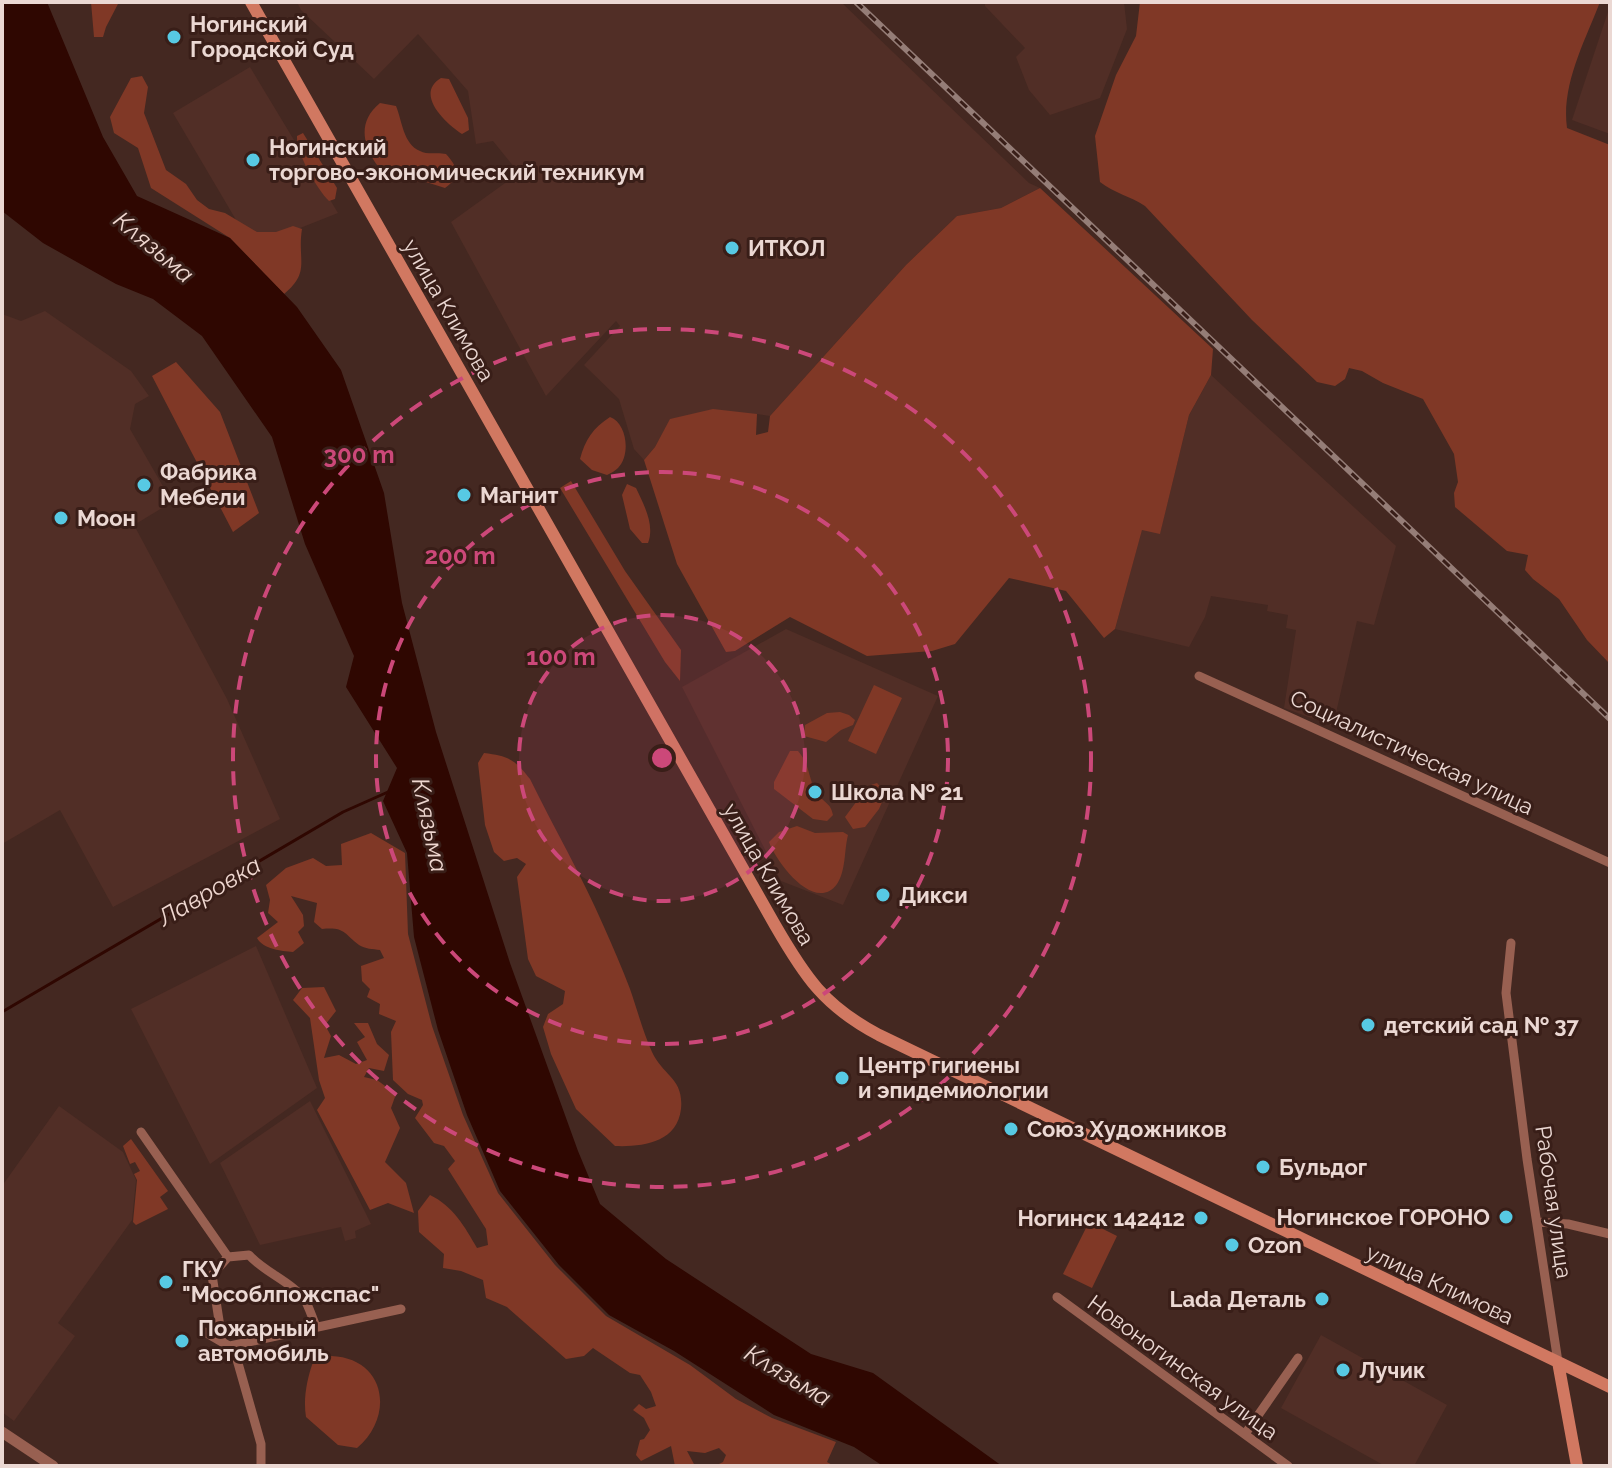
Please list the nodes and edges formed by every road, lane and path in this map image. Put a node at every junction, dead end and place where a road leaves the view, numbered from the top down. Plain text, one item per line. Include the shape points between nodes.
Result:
1 (251, 2) edge
2 (1199, 676) dead end
3 (1610, 863) edge
4 (1511, 943) dead end
5 (141, 1132) dead end
6 (1537, 1222) junction
7 (1610, 1234) edge
8 (228, 1257) junction
9 (1057, 1297) dead end
10 (401, 1309) dead end
11 (316, 1327) junction
12 (205, 1332) dead end
13 (226, 1343) junction
14 (1298, 1358) dead end
15 (1558, 1362) junction
16 (1610, 1387) edge
17 (2, 1432) edge
18 (1245, 1434) junction
19 (262, 1462) edge
20 (53, 1466) edge
21 (274, 1466) edge
22 (1288, 1466) edge
23 (1577, 1466) edge

1 - 15 main road, улица Климова via 814,988 879,1035
2 - 3 street, Социалистическая улица
4 - 6 street, Рабочая улица via 1506,993
5 - 8 street
6 - 7 street
6 - 15 street, Рабочая улица
8 - 11 street via 249,1255 294,1290
8 - 13 street via 212,1275
9 - 18 street, Новоногинская улица
10 - 11 street
11 - 13 street
12 - 13 street
13 - 19 street via 234,1349
14 - 18 street
15 - 16 main road, улица Климова
15 - 23 main road, Рабочая улица
17 - 20 street
18 - 22 street, Новоногинская улица
19 - 21 street

